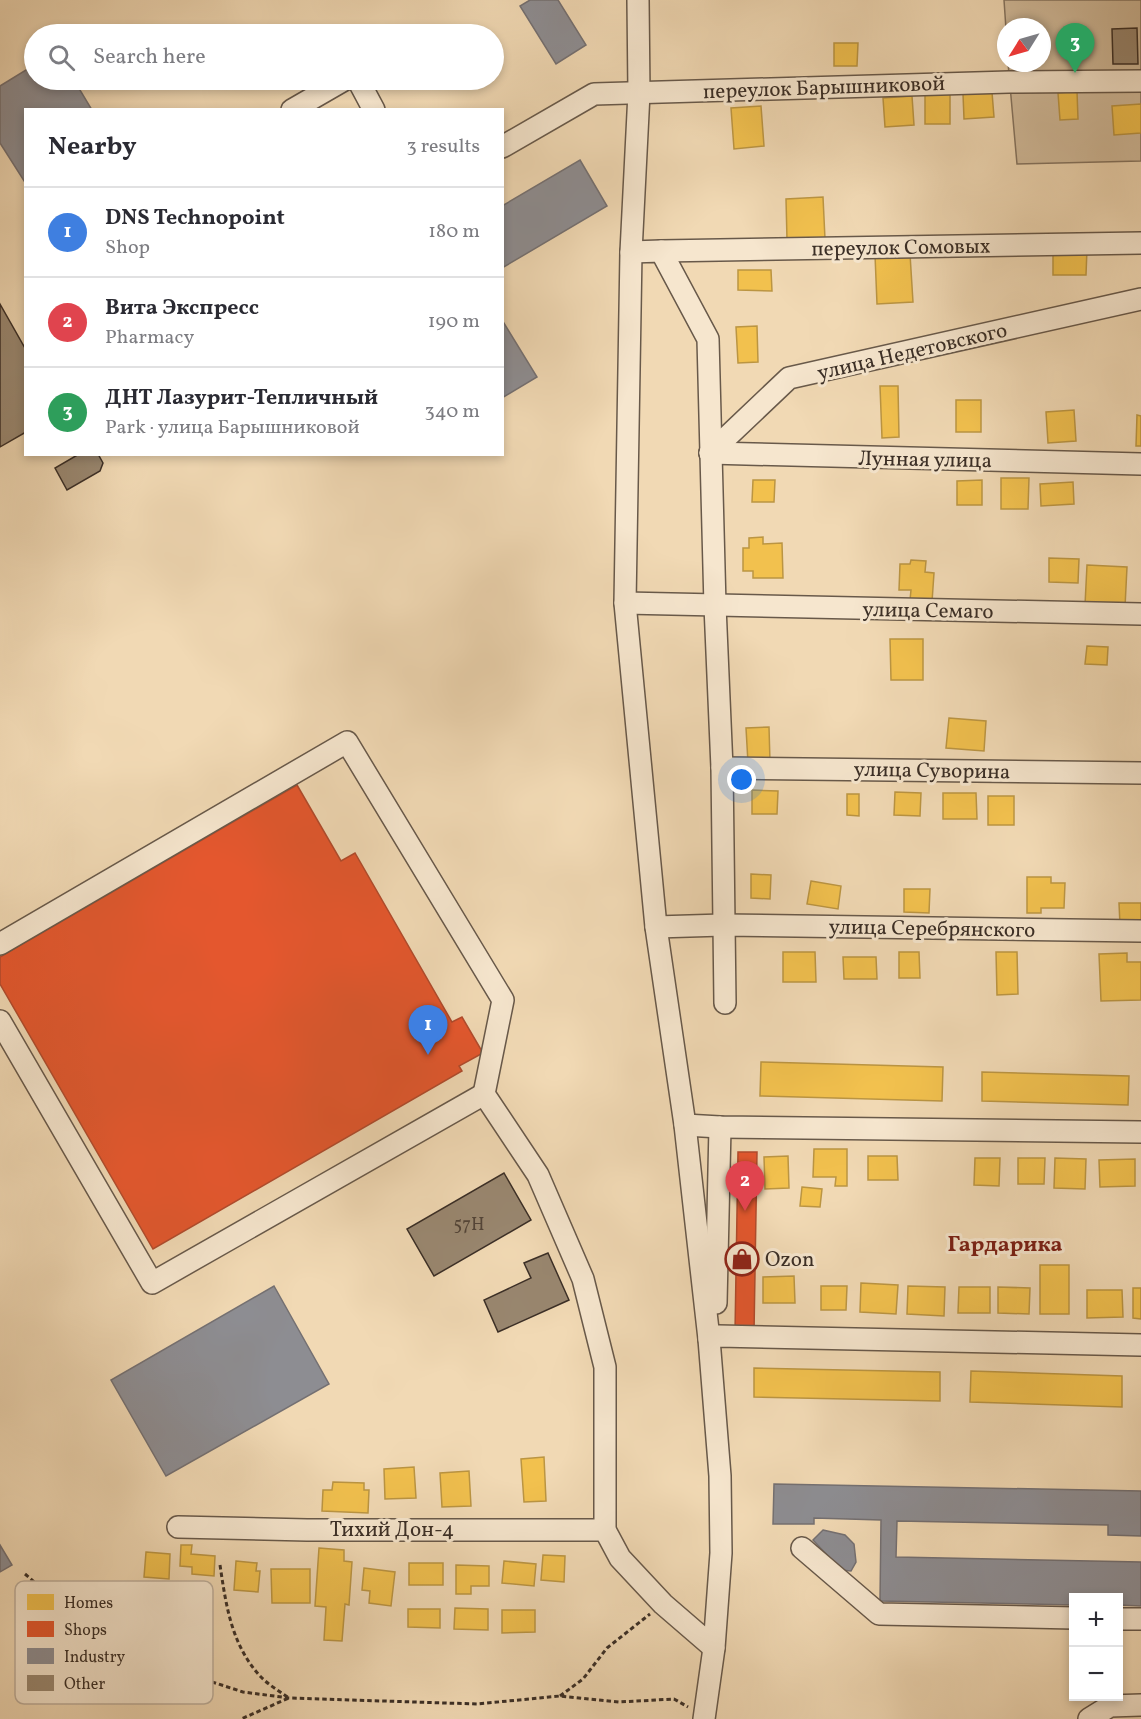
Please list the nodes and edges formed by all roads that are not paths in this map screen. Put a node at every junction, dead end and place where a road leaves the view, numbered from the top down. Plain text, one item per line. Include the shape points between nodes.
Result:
1 (638, 0) edge
2 (1141, 81) edge
3 (327, 90) edge
4 (363, 90) edge
5 (639, 93) junction
6 (295, 108) edge
7 (373, 108) edge
8 (504, 146) edge
9 (1141, 243) edge
10 (661, 251) junction
11 (631, 252) junction
12 (1141, 299) edge
13 (710, 453) junction
14 (1141, 464) edge
15 (625, 603) junction
16 (715, 606) junction
17 (1141, 614) edge
18 (722, 768) junction
19 (1141, 773) edge
20 (723, 925) junction
21 (656, 927) junction
22 (1141, 931) edge
23 (0, 944) edge
24 (725, 1003) dead end
25 (0, 1021) edge
26 (484, 1094) junction
27 (685, 1125) junction
28 (720, 1127) junction
29 (1141, 1132) edge
30 (716, 1314) dead end
31 (709, 1339) junction
32 (1141, 1346) edge
33 (178, 1527) dead end
34 (605, 1530) junction
35 (802, 1548) dead end
36 (1069, 1618) edge
37 (1123, 1619) edge
38 (1141, 1619) edge
39 (714, 1647) junction
40 (1109, 1701) edge
41 (1141, 1705) edge
42 (704, 1719) edge
43 (1089, 1719) edge

1 - 5 street
2 - 5 street, переулок Барышниковой
3 - 6 street
4 - 7 street
5 - 8 street, переулок Барышниковой via 594,94
5 - 11 street
9 - 10 street, переулок Сомовых
10 - 11 street, переулок Сомовых
10 - 13 street via 708,339
11 - 15 street
12 - 13 street, улица Недетовского via 789,378
13 - 14 street, Лунная улица
13 - 16 street
15 - 16 street, улица Семаго
15 - 21 street
16 - 17 street, улица Семаго
16 - 18 street
18 - 19 street, улица Суворина
18 - 20 street
20 - 21 street, улица Серебрянского
20 - 22 street, улица Серебрянского
20 - 24 street
21 - 27 street
23 - 26 street via 347,742 503,1000
25 - 26 street via 152,1283
26 - 34 street via 538,1175 583,1279 605,1367
27 - 28 street
27 - 31 street
28 - 29 street
28 - 30 street
31 - 32 street via 724,1336
31 - 39 street via 725,1476
33 - 34 street, Тихий Дон-4
34 - 39 street via 620,1558 663,1604
35 - 36 street via 879,1614
37 - 38 street
39 - 42 street
40 - 41 street
40 - 43 street

